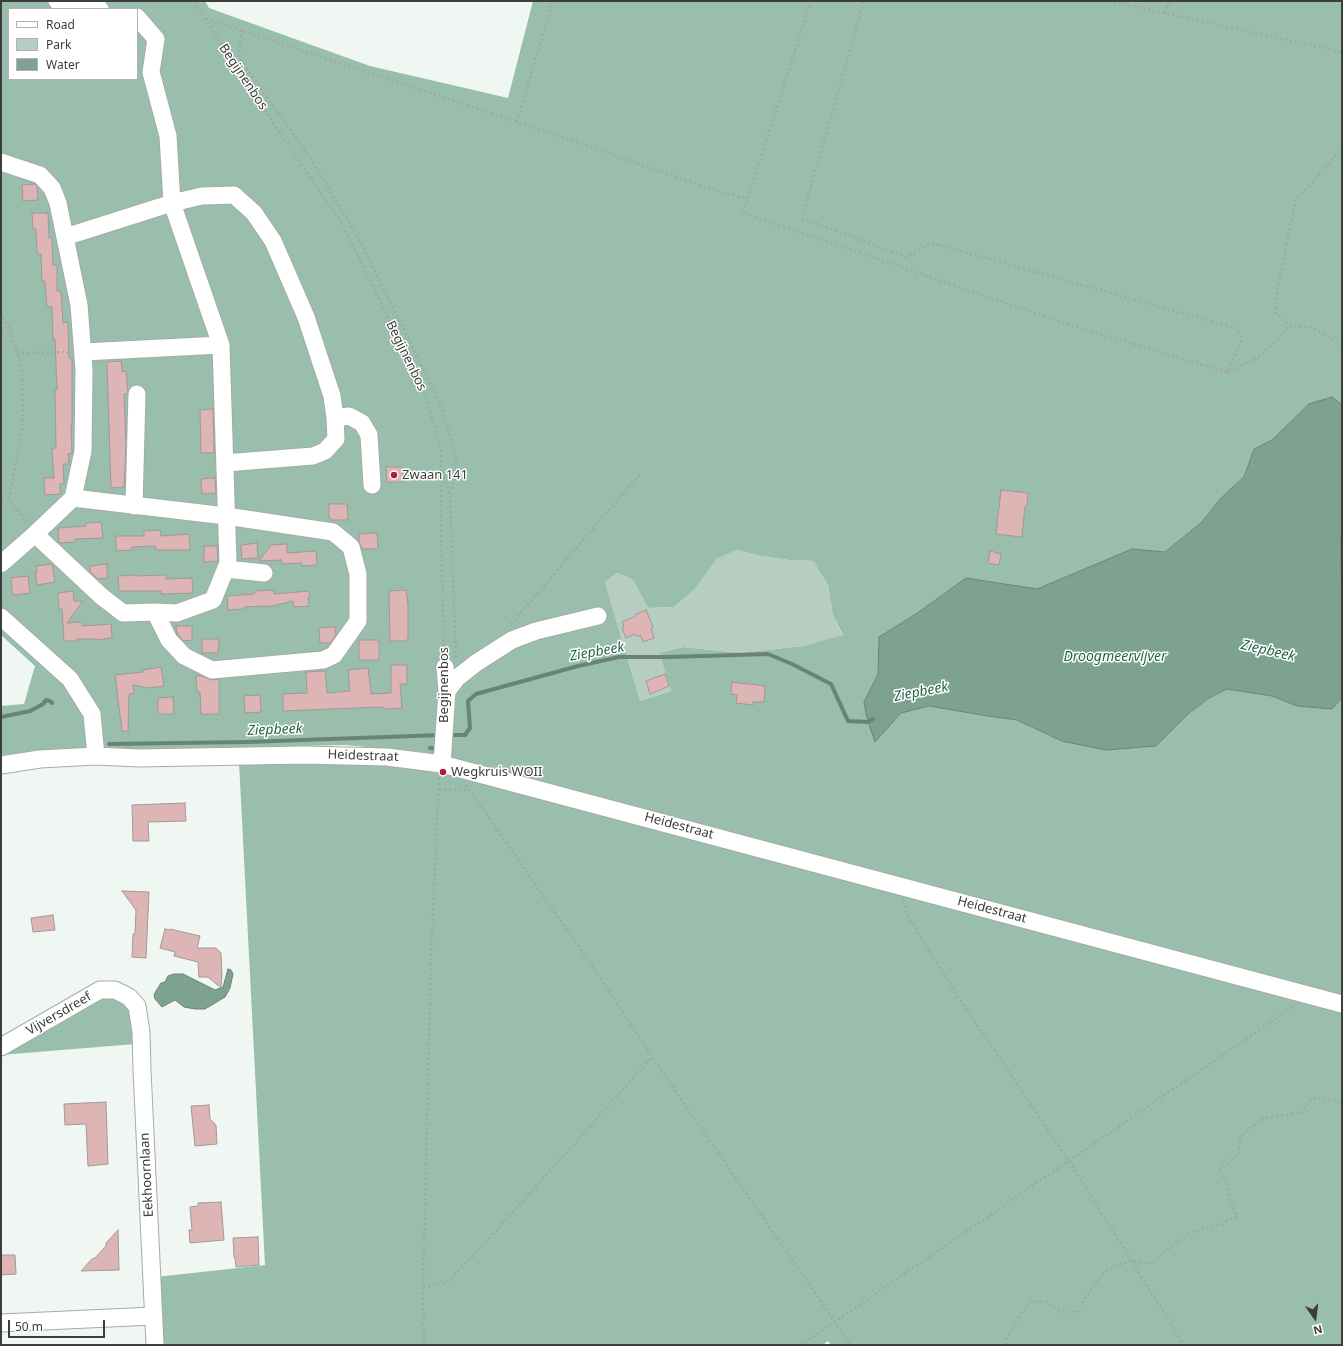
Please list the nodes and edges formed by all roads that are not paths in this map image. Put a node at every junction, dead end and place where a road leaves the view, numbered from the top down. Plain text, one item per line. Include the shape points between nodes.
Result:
1 (57, 1) edge
2 (95, 8) edge
3 (138, 18) edge
4 (1, 162) edge
5 (172, 203) junction
6 (65, 237) junction
7 (222, 345) junction
8 (83, 352) junction
9 (137, 394) dead end
10 (335, 418) junction
11 (225, 462) junction
12 (372, 485) dead end
13 (73, 498) junction
14 (134, 506) junction
15 (226, 516) junction
16 (35, 534) junction
17 (1, 564) edge
18 (226, 570) junction
19 (264, 573) dead end
20 (155, 612) junction
21 (598, 616) dead end
22 (1, 617) edge
23 (96, 756) junction
24 (442, 764) junction
25 (1, 765) edge
26 (1342, 1004) edge
27 (137, 1006) joint
28 (1, 1047) edge
29 (153, 1316) junction
30 (1, 1323) edge
31 (155, 1345) edge

1 - 2 street
3 - 5 street via 156,39 151,72 168,136
4 - 6 street via 40,175 52,188
5 - 6 street
5 - 7 street
5 - 10 street via 202,196 234,195 254,213 273,241 306,317 332,396
6 - 8 street via 79,305
7 - 8 street
7 - 11 street
8 - 13 street via 83,451
9 - 14 street
10 - 11 street via 336,439 325,451 312,456
10 - 12 street via 349,416 362,423 369,435
11 - 15 street
13 - 14 street
13 - 16 street
14 - 15 street
15 - 18 street
15 - 20 street via 332,532 350,547 358,574 358,621 334,655 323,660 212,670 184,656 169,640
16 - 17 street
16 - 20 street via 100,596 123,613
18 - 19 street
18 - 20 street via 213,600 177,613
21 - 24 street, Begijnenbos via 512,640 482,658 457,678 446,679
22 - 23 street via 70,679 92,714
23 - 24 street, Heidestraat via 139,758 349,755 387,756
23 - 25 street, Heidestraat
24 - 26 street, Heidestraat
27 - 28 street, Vijversdreef via 129,997 115,990 100,990
27 - 29 street, Eekhoornlaan via 141,1032
29 - 30 street
29 - 31 street, Eekhoornlaan

